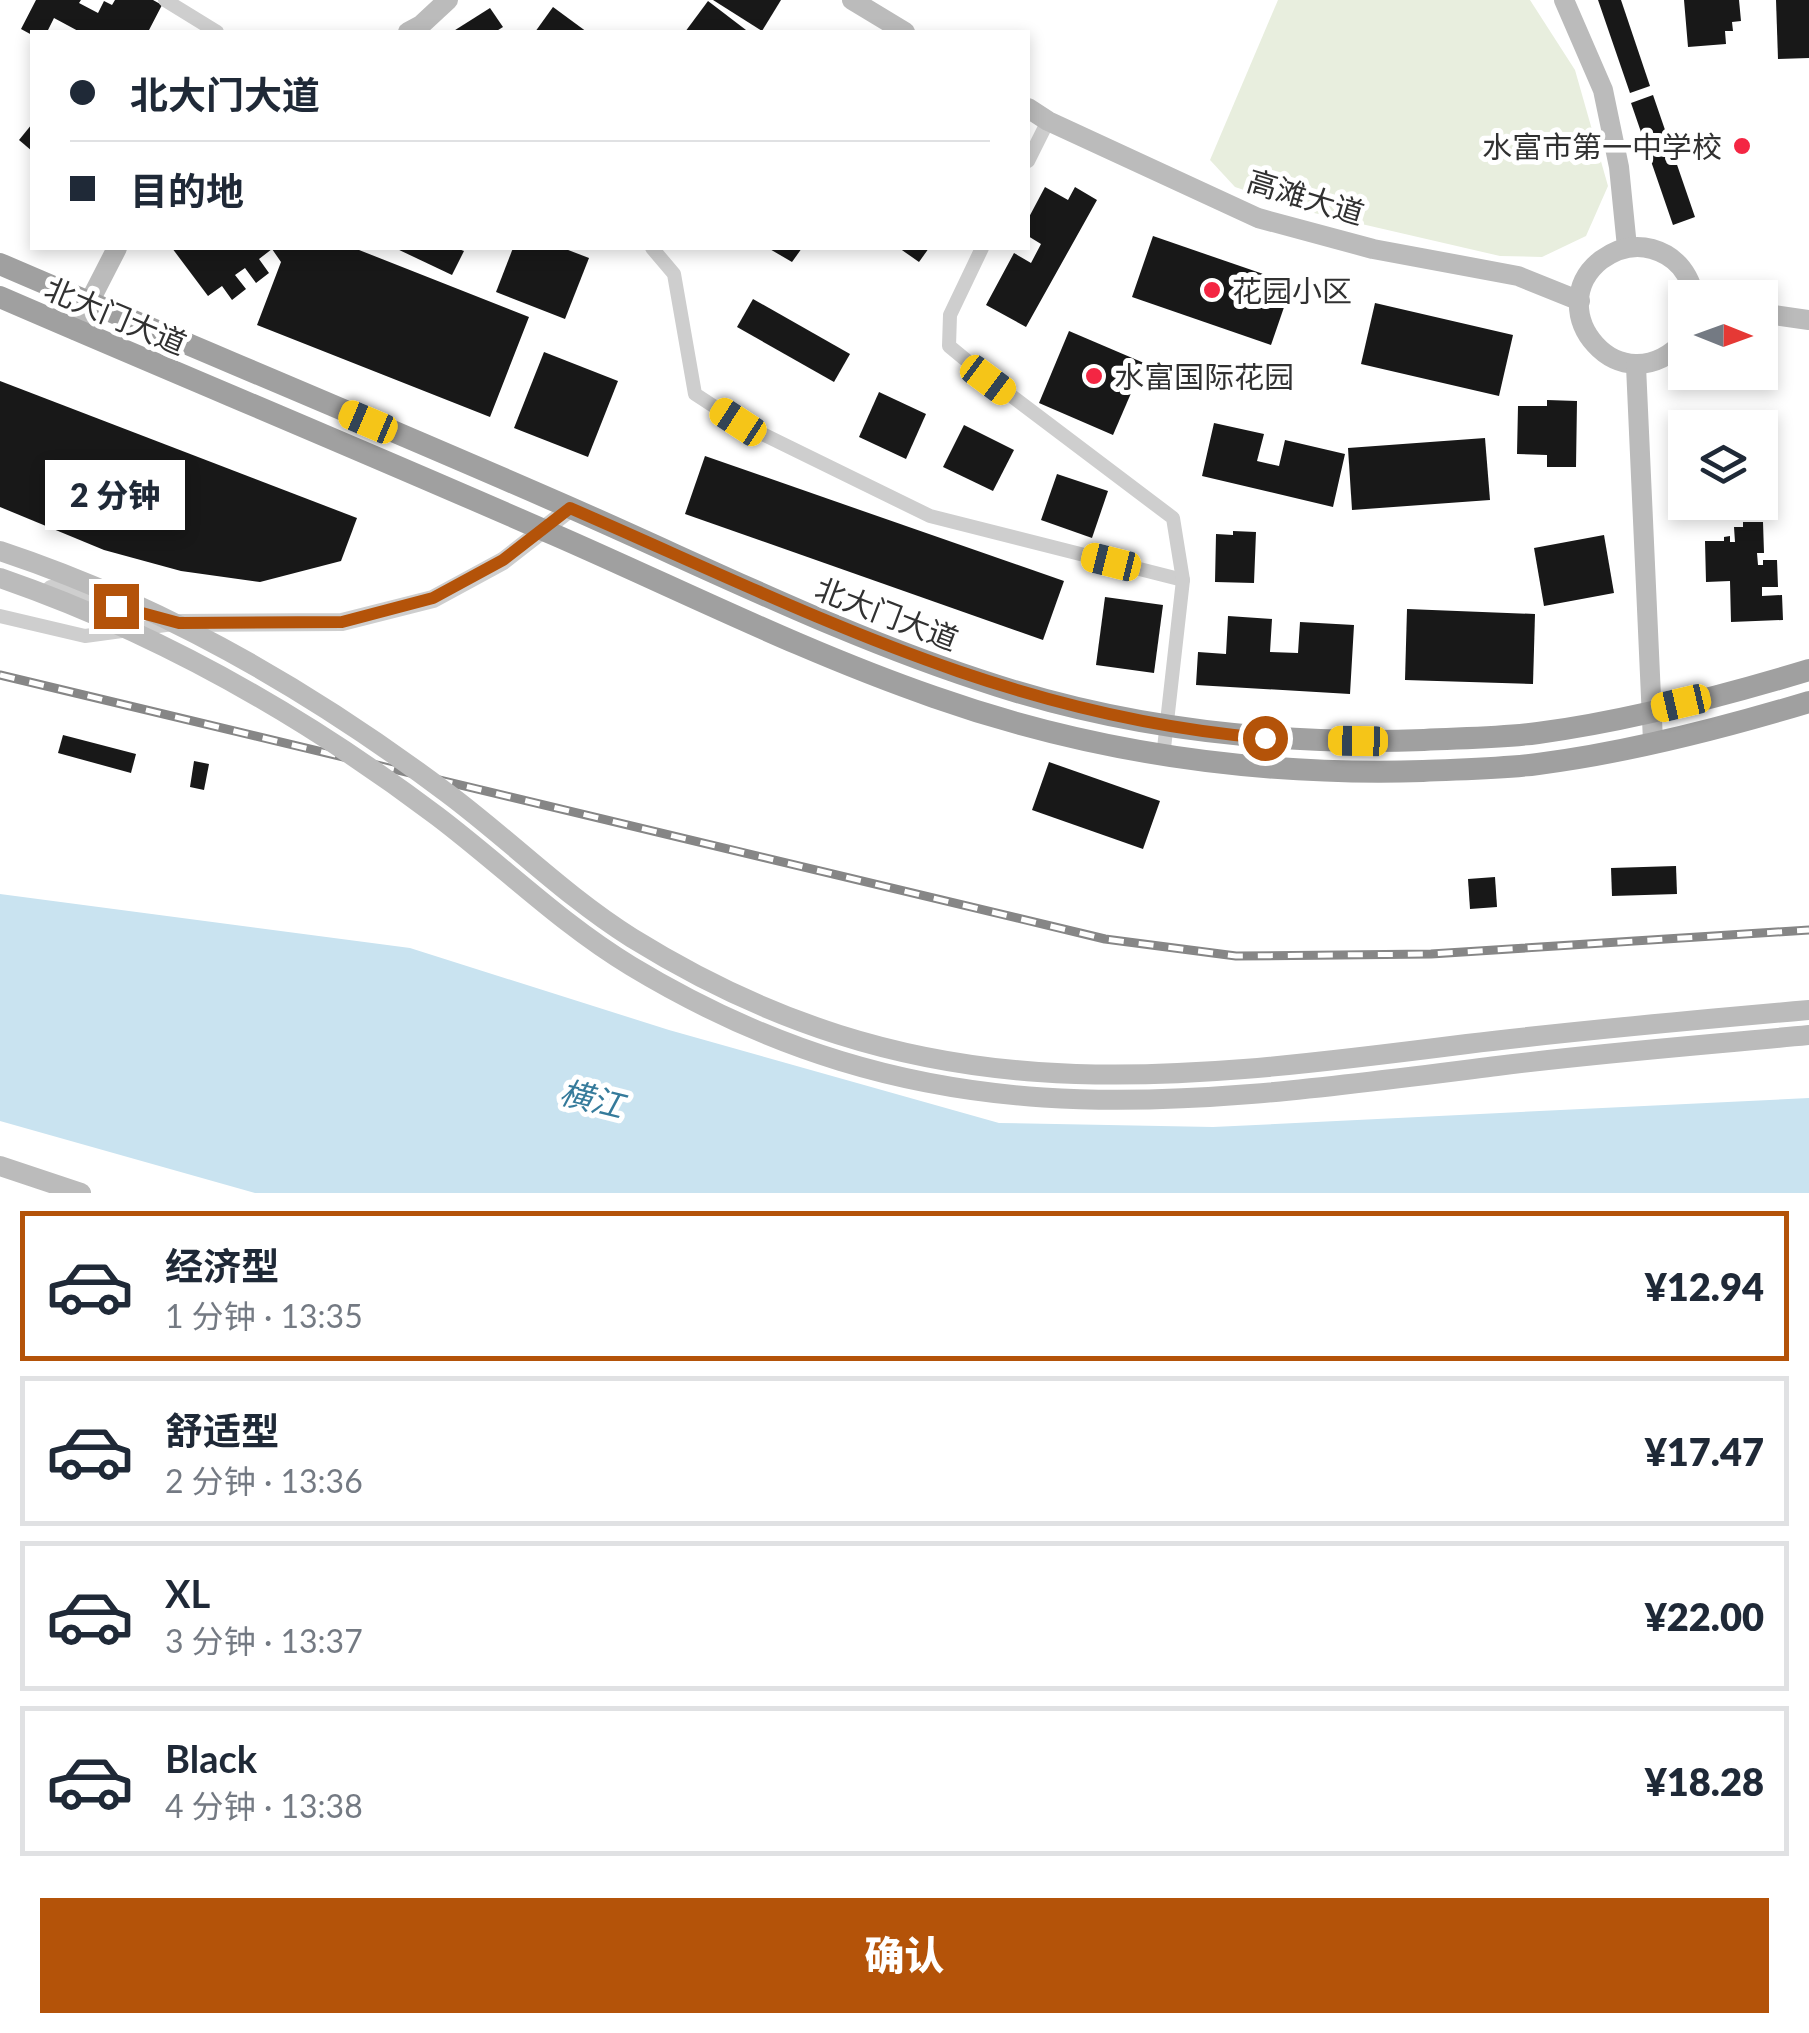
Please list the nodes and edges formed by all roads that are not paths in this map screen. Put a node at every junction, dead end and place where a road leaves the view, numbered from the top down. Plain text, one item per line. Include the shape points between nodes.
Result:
1 (165, 0) edge
2 (448, 0) edge
3 (852, 0) edge
4 (1564, 0) edge
5 (215, 30) edge
6 (412, 30) edge
7 (902, 30) edge
8 (1030, 109) edge
9 (1048, 121) junction
10 (1030, 157) edge
11 (1627, 248) junction
12 (116, 250) edge
13 (654, 250) edge
14 (981, 250) edge
15 (0, 264) edge
16 (1690, 280) edge
17 (0, 297) edge
18 (1580, 300) junction
19 (89, 302) junction
20 (1778, 316) edge
21 (1809, 320) edge
22 (75, 330) junction
23 (1668, 355) edge
24 (1636, 366) junction
25 (570, 508) junction
26 (543, 529) junction
27 (0, 551) edge
28 (0, 576) edge
29 (1184, 580) junction
30 (0, 616) edge
31 (179, 623) junction
32 (1809, 670) edge
33 (1809, 702) edge
34 (1652, 710) junction
35 (1166, 726) junction
36 (1653, 741) junction
37 (1163, 757) junction
38 (1809, 1010) edge
39 (1809, 1035) edge
40 (0, 1166) edge
41 (81, 1193) edge

1 - 5 street
2 - 6 main road
3 - 7 main road
4 - 11 main road via 1604,90
8 - 9 main road, 高滩大道
9 - 10 street
9 - 18 main road, 高滩大道 via 1258,218 1518,276
11 - 16 main road via 1664,253
11 - 18 main road via 1596,263
12 - 19 main road
13 - 29 street via 674,274 695,394 738,422 930,516
14 - 29 street via 950,316 949,346 1174,518
15 - 19 highway, 北大门大道
17 - 22 highway, 北大门大道
18 - 24 main road via 1592,342
19 - 22 main road
19 - 25 highway, 北大门大道
20 - 21 main road
22 - 26 highway, 北大门大道
23 - 24 main road
24 - 34 main road
25 - 26 street
25 - 35 highway, 北大门大道 via 940,667 1047,701
26 - 31 street via 503,560 433,598 342,622
26 - 37 highway, 北大门大道 via 930,696 1039,730
27 - 38 main road, bridge via 131,601 260,668 418,771 578,901 680,965 785,1016 906,1054 1020,1073 1169,1076
28 - 31 street
28 - 39 main road, bridge via 160,642 298,721 637,970 776,1039 901,1078 1017,1098 1170,1101
29 - 35 street
30 - 31 street via 84,636
32 - 34 highway, 北大门大道
33 - 36 highway, 北大门大道
34 - 35 highway, 北大门大道 via 1539,733 1405,740 1288,740
34 - 36 main road
35 - 37 street
36 - 37 highway, 北大门大道 via 1532,765 1421,771 1286,770
40 - 41 main road

